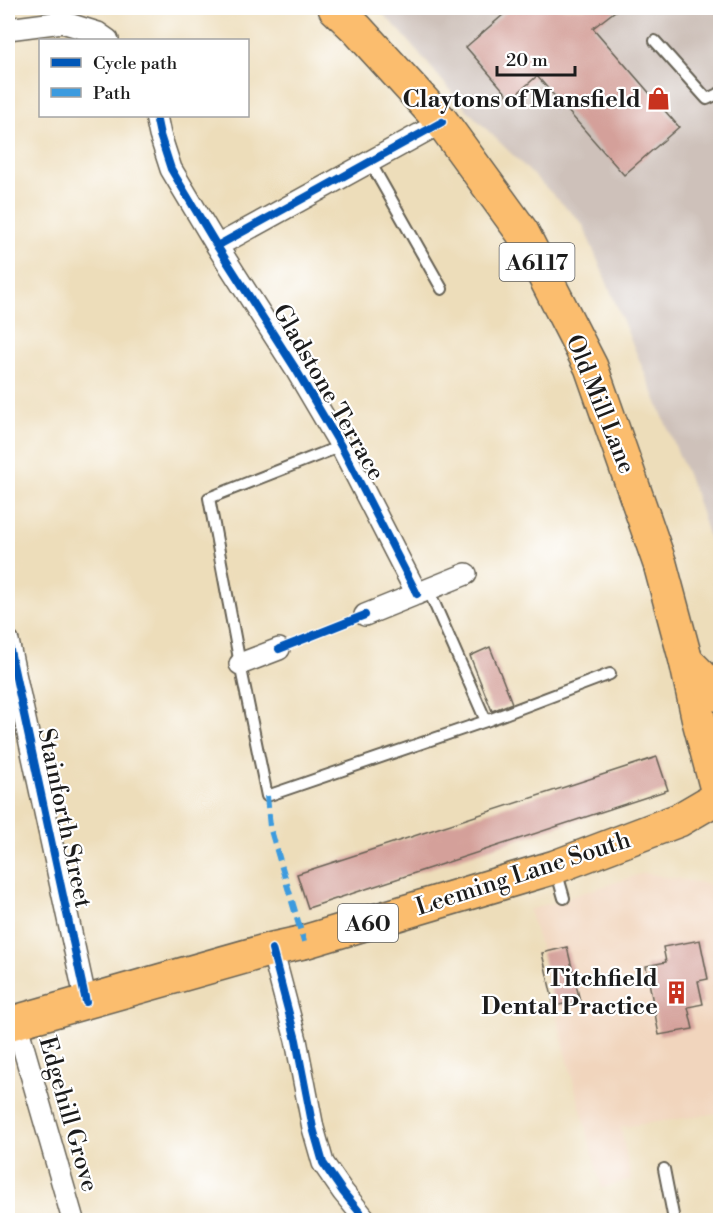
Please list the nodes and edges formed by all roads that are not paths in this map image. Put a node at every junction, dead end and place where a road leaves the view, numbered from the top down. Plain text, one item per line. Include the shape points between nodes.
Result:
1 (335, 8) edge
2 (8, 29) edge
3 (107, 39) edge
4 (655, 41) dead end
5 (720, 93) edge
6 (156, 117) edge
7 (442, 122) junction
8 (370, 162) junction
9 (217, 246) junction
10 (442, 289) dead end
11 (341, 446) junction
12 (466, 574) dead end
13 (423, 592) junction
14 (365, 615) dead end
15 (8, 641) edge
16 (279, 649) dead end
17 (686, 661) junction
18 (240, 664) junction
19 (610, 674) dead end
20 (720, 695) edge
21 (486, 721) junction
22 (720, 799) edge
23 (555, 867) junction
24 (564, 898) dead end
25 (272, 949) junction
26 (86, 1002) junction
27 (12, 1023) edge
28 (664, 1169) dead end
29 (73, 1221) edge
30 (366, 1221) edge
31 (674, 1221) edge

1 - 7 main road, Old Mill Lane / A6117
2 - 3 street via 62,22
4 - 5 lane via 707,99
6 - 9 street, Gladstone Terrace via 171,169
7 - 8 street
7 - 17 main road, Old Mill Lane / A6117 via 522,232 591,367 660,564
8 - 9 street
8 - 10 lane
9 - 11 street, Gladstone Terrace
11 - 13 street, Gladstone Terrace
11 - 18 lane via 210,498
12 - 13 street
13 - 14 street
13 - 21 lane
15 - 26 street, Stainforth Street
16 - 18 street
17 - 20 main road
17 - 22 main road, Old Mill Lane / A6117
18 - 21 lane via 267,796
19 - 21 lane
22 - 23 main road, Leeming Lane South / A60 via 679,820
23 - 24 lane
23 - 25 main road, Leeming Lane South / A60
25 - 26 main road, Leeming Lane South / A60
25 - 30 street via 324,1163
26 - 27 main road, Leeming Lane South / A60
27 - 29 street, Edgehill Grove
28 - 31 lane

